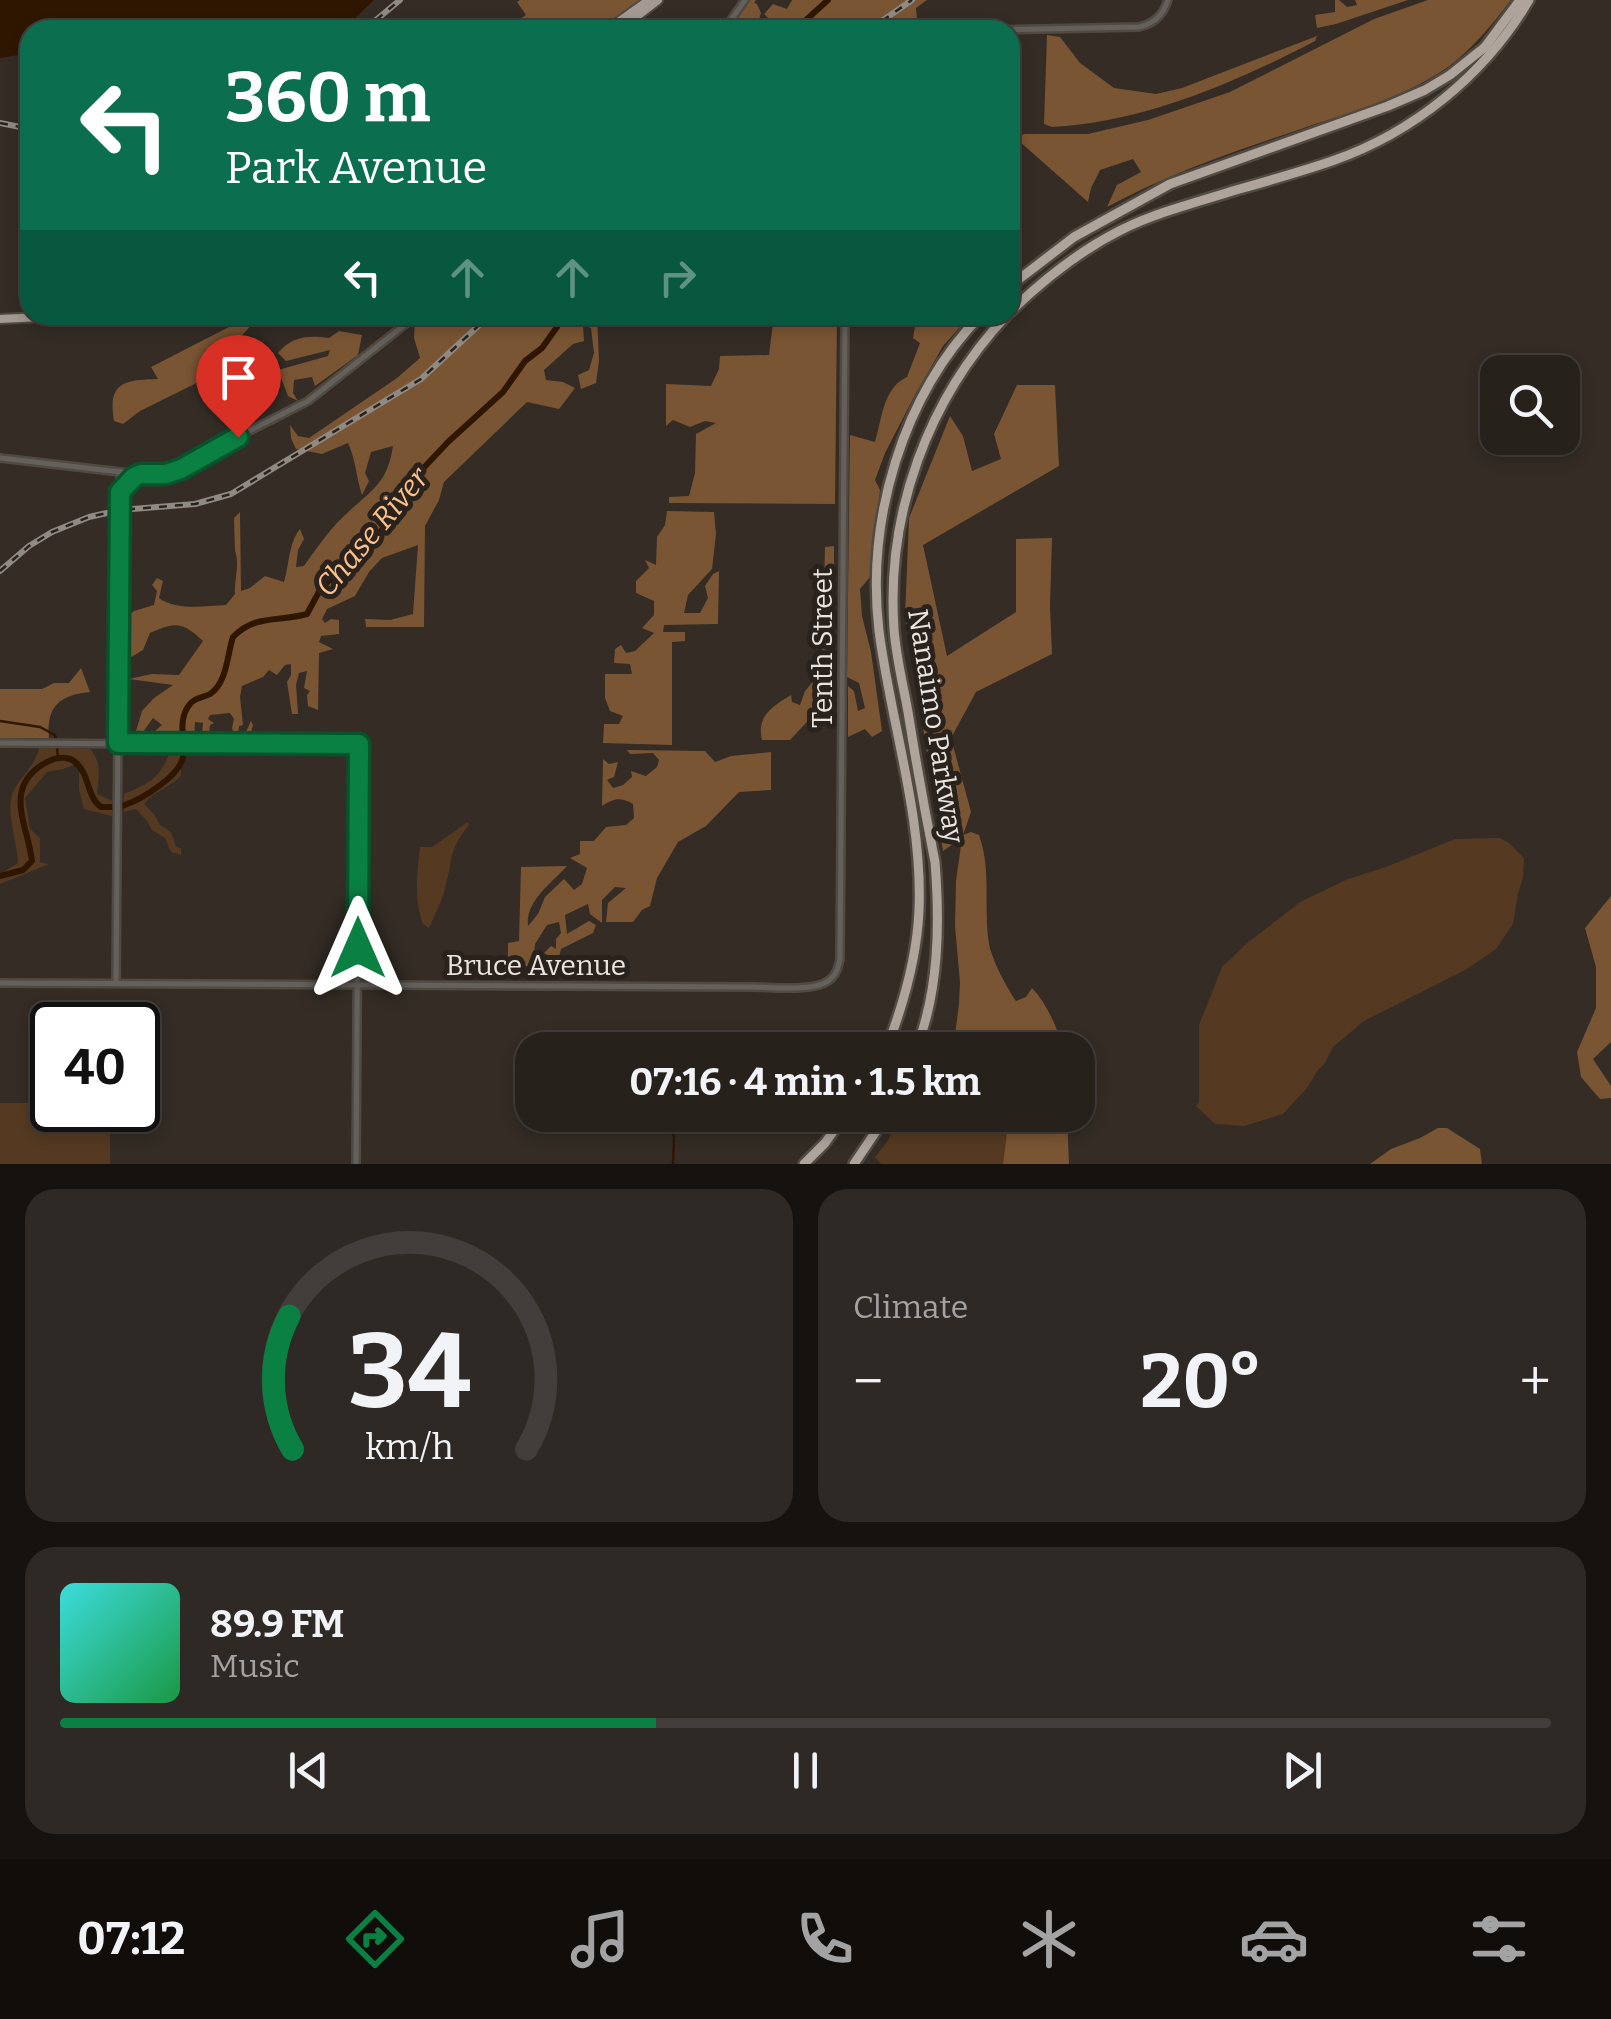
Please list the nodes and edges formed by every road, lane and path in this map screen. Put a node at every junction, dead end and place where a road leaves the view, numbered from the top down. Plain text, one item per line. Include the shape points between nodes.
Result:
1 (648, 0) edge
2 (658, 0) edge
3 (1168, 0) edge
4 (1520, 0) edge
5 (1529, 0) edge
6 (621, 20) edge
7 (633, 20) edge
8 (1020, 29) edge
9 (1020, 278) edge
10 (1020, 302) edge
11 (404, 325) edge
12 (845, 325) edge
13 (973, 325) edge
14 (997, 325) edge
15 (0, 458) edge
16 (120, 472) junction
17 (141, 474) junction
18 (120, 492) junction
19 (0, 742) edge
20 (118, 743) junction
21 (831, 980) joint
22 (0, 982) edge
23 (116, 983) junction
24 (357, 984) junction
25 (893, 1032) edge
26 (921, 1032) edge
27 (833, 1132) edge
28 (876, 1132) edge
29 (356, 1164) edge
30 (804, 1164) edge
31 (854, 1164) edge

1 - 6 highway
2 - 7 highway
3 - 8 street via 1158,18 1139,27
4 - 9 highway via 1485,47 1426,90 1170,184 1074,237
5 - 10 highway, Nanaimo Parkway via 1467,78 1406,127 1333,161 1122,229
11 - 17 street via 299,406 181,469
12 - 21 street, Tenth Street via 840,959
13 - 25 highway, Nanaimo Parkway via 911,423 892,473 879,542 879,630 918,856 912,964
14 - 26 highway, Nanaimo Parkway via 962,369 926,436 896,554 894,629 938,898 932,991
15 - 16 street
16 - 17 street
16 - 18 street
17 - 18 street
18 - 20 street
19 - 20 street
20 - 23 street
20 - 24 street via 359,744
21 - 24 street, Bruce Avenue via 752,987
22 - 23 street, Bruce Avenue
23 - 24 street, Bruce Avenue
24 - 29 street
27 - 30 highway
28 - 31 highway

